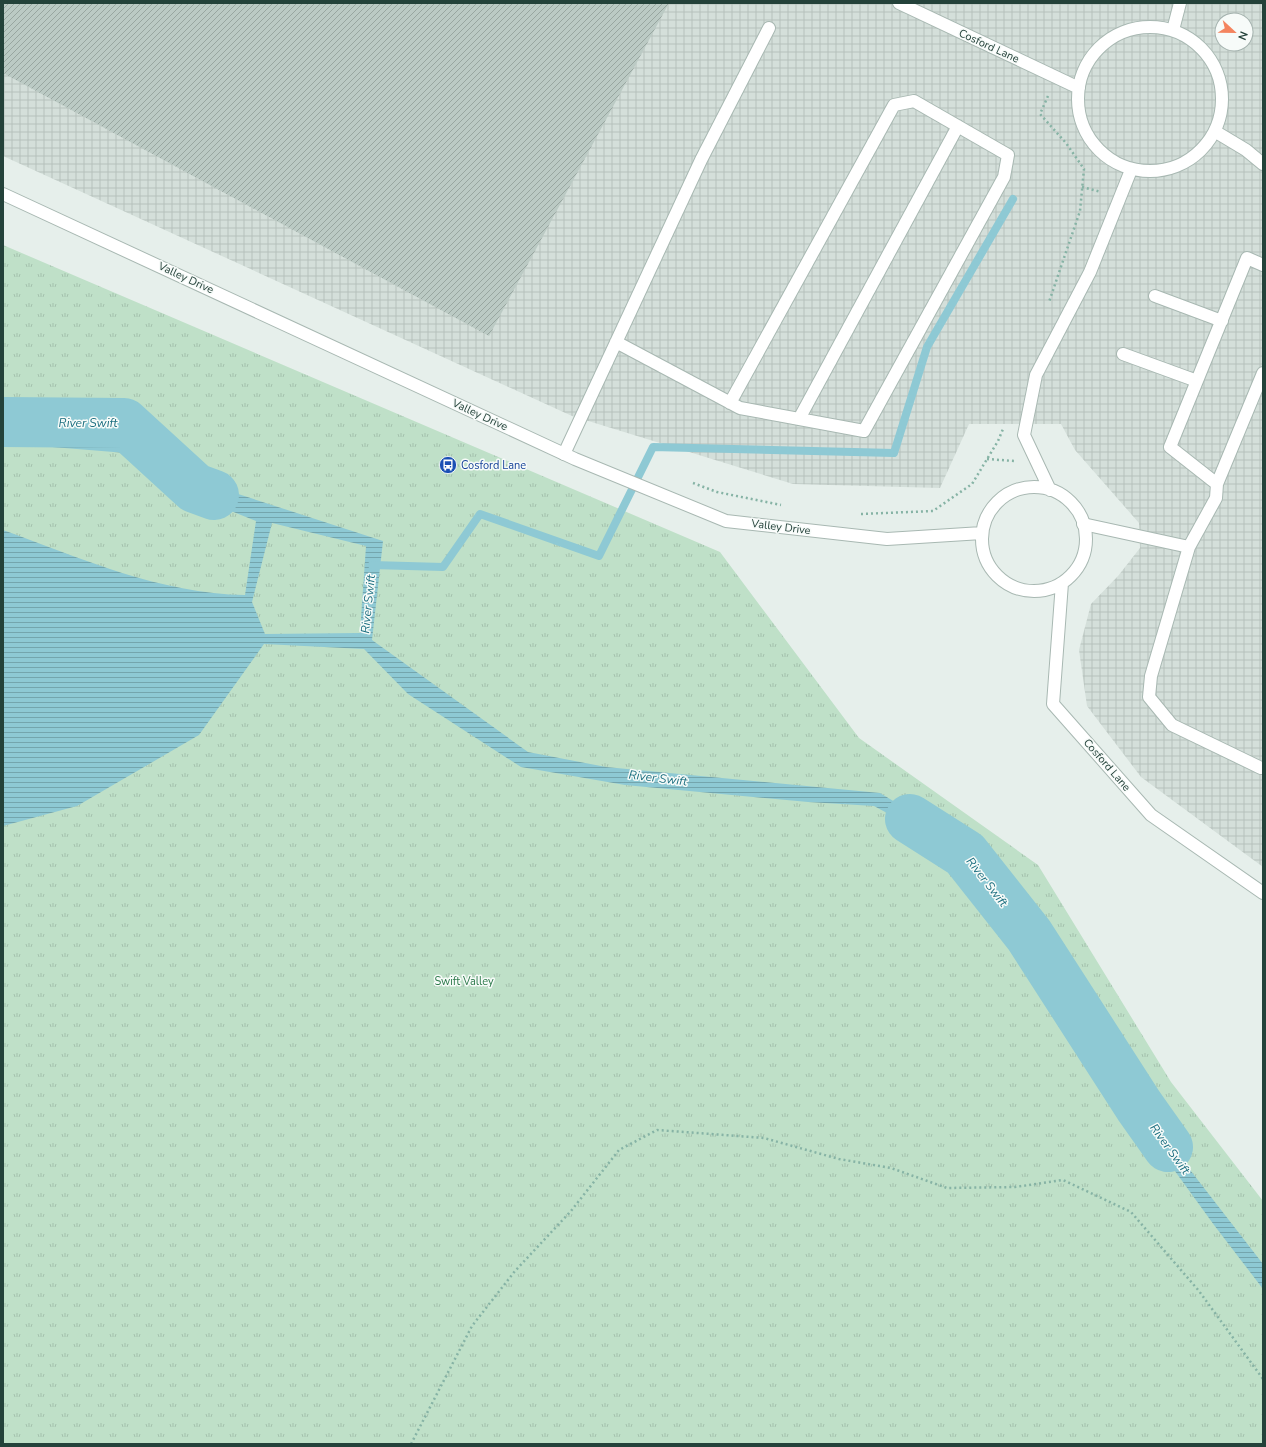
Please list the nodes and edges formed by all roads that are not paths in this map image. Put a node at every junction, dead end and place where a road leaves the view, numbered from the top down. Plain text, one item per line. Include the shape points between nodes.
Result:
1 (898, 3) edge
2 (1180, 3) edge
3 (769, 28) dead end
4 (1173, 30) junction
5 (1079, 88) junction
6 (958, 126) junction
7 (1216, 132) junction
8 (1263, 164) edge
9 (1131, 170) junction
10 (3, 194) edge
11 (1263, 265) edge
12 (1155, 296) dead end
13 (1222, 321) junction
14 (616, 342) junction
15 (1123, 354) dead end
16 (1263, 373) edge
17 (1197, 382) junction
18 (730, 403) junction
19 (799, 419) junction
20 (564, 454) junction
21 (1217, 484) junction
22 (1050, 490) junction
23 (1084, 524) junction
24 (982, 533) junction
25 (1189, 547) junction
26 (1062, 583) junction
27 (1261, 768) dead end
28 (1263, 893) edge

1 - 5 street, Cosford Lane
2 - 4 street
3 - 14 street via 701,160
4 - 5 street via 1148,26 1123,32 1102,45 1086,64
4 - 7 street via 1195,41 1212,60 1222,83 1223,108
5 - 9 street via 1078,110 1084,130 1096,148 1112,161
6 - 18 street via 914,101 894,105
6 - 19 street
6 - 19 street via 1008,155 1004,177 864,431
7 - 8 street via 1246,150
7 - 9 street via 1201,152 1180,166 1156,172
9 - 22 street via 1090,272 1036,375 1024,435
10 - 20 street, Valley Drive
11 - 13 street via 1247,258
12 - 13 street
13 - 17 street
14 - 18 street
14 - 20 street
15 - 17 street
16 - 21 street
17 - 21 street via 1170,447
18 - 19 street via 740,408
20 - 24 street, Valley Drive via 726,521 887,539
21 - 25 street via 1216,498
22 - 23 street via 1065,497 1076,509
22 - 24 street via 1035,487 1020,489 1006,495 994,506 986,519
23 - 25 street
23 - 26 street via 1086,541 1083,557 1074,572
24 - 26 street via 983,550 989,566 1000,578 1014,587 1030,591 1047,589
25 - 27 street via 1151,676 1149,696 1172,725
26 - 28 street, Cosford Lane via 1053,704 1151,815

